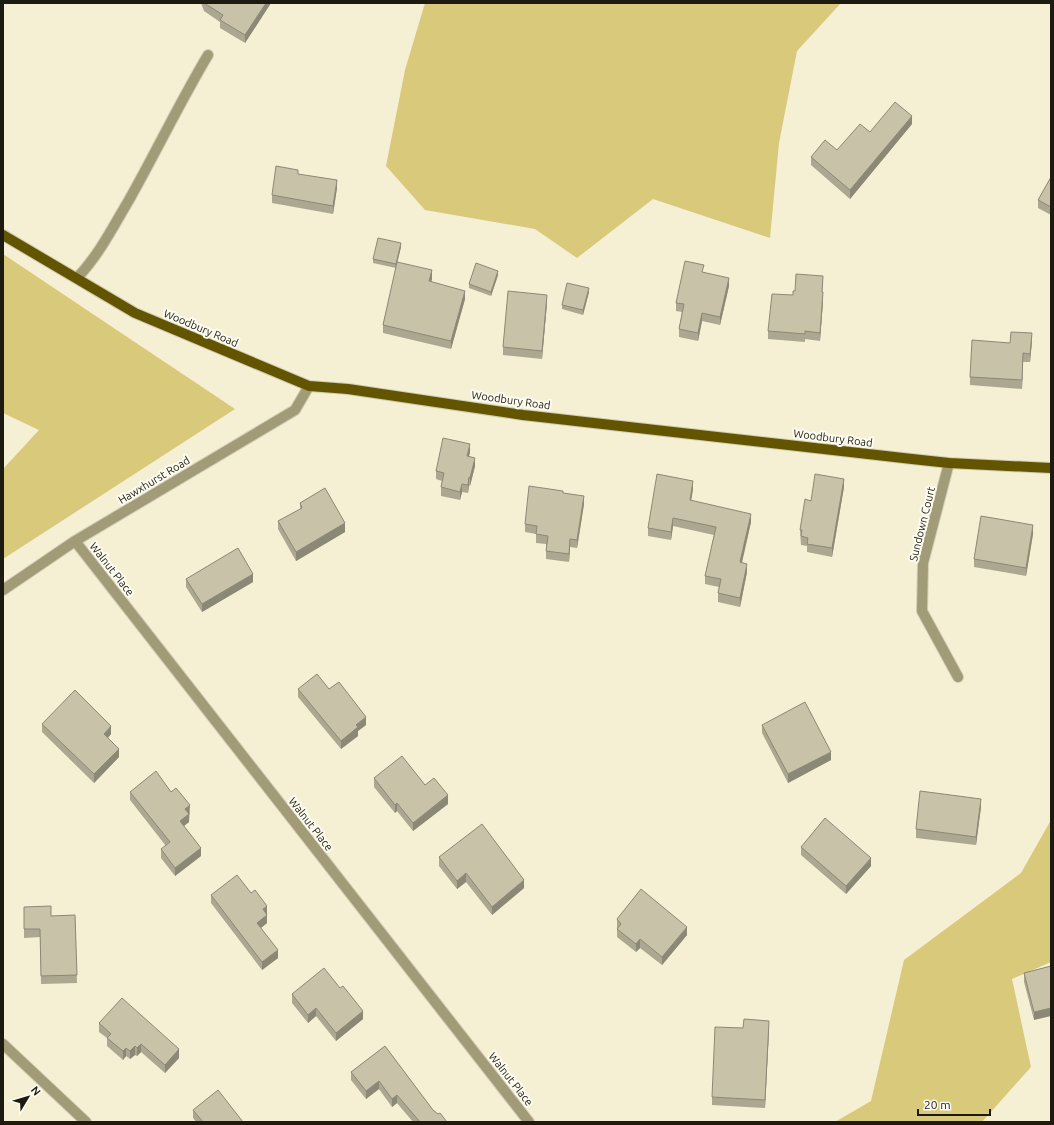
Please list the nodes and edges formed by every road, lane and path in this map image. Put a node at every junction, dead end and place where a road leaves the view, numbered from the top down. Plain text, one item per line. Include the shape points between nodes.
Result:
1 (208, 55) dead end
2 (3, 235) edge
3 (77, 278) junction
4 (309, 386) junction
5 (949, 463) junction
6 (1051, 468) edge
7 (75, 541) junction
8 (3, 590) edge
9 (958, 677) dead end
10 (3, 1044) edge
11 (86, 1122) edge
12 (529, 1122) edge

1 - 3 street via 94,259
2 - 3 main road, Woodbury Road
3 - 4 main road, Woodbury Road via 135,313
4 - 5 main road, Woodbury Road via 348,389 523,415
4 - 7 street, Hawxhurst Road via 295,410
5 - 6 main road, Woodbury Road
5 - 9 street, Sundown Court via 923,563 922,611
7 - 8 street, Hawxhurst Road
7 - 12 street, Walnut Place
10 - 11 street

